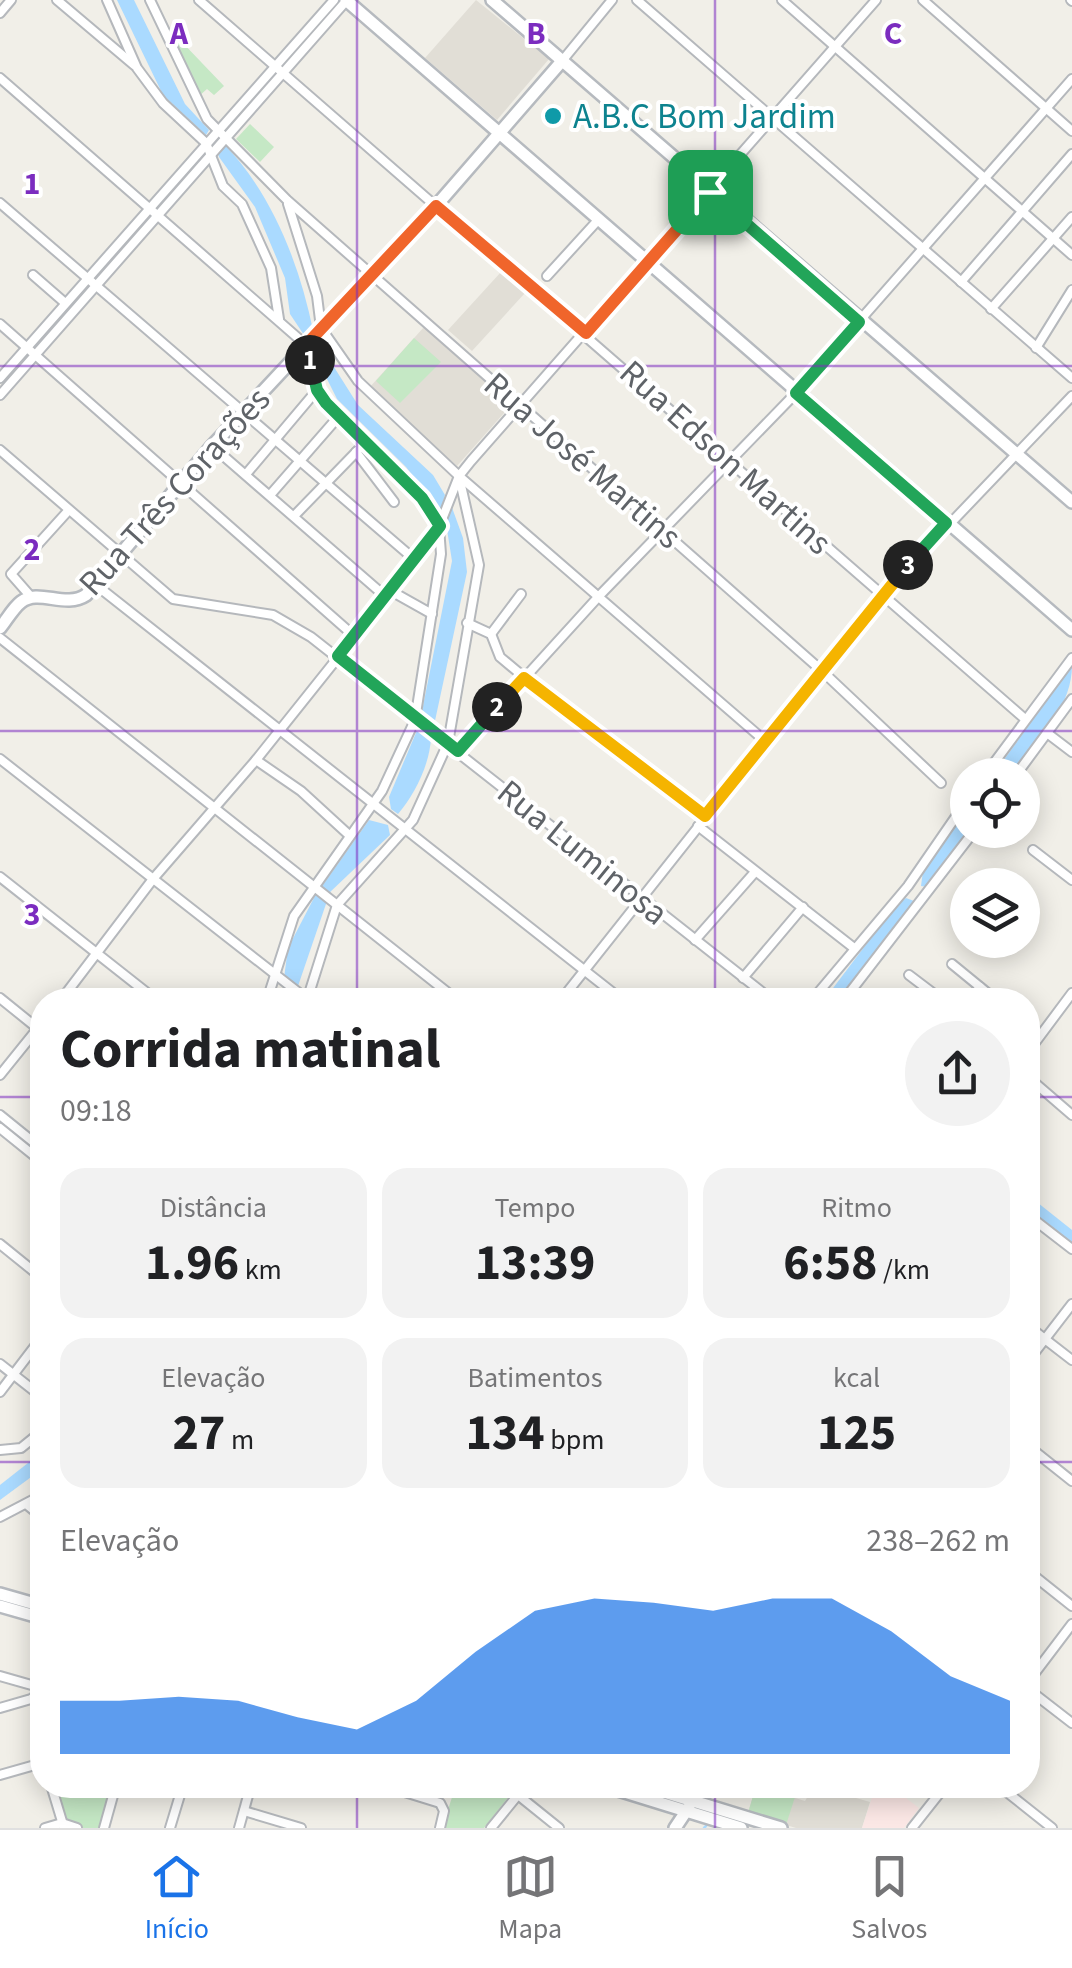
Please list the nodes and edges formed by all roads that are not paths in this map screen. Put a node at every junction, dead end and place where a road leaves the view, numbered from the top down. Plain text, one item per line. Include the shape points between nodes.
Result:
1 (11, 0) edge
2 (57, 0) edge
3 (107, 0) edge
4 (150, 0) edge
5 (198, 0) edge
6 (334, 0) edge
7 (347, 0) edge
8 (492, 0) edge
9 (612, 0) edge
10 (636, 0) edge
11 (782, 0) edge
12 (876, 0) edge
13 (923, 0) edge
14 (0, 13) edge
15 (836, 46) junction
16 (562, 61) junction
17 (275, 66) junction
18 (136, 68) junction
19 (284, 73) junction
20 (0, 78) edge
21 (1072, 79) edge
22 (1047, 108) junction
23 (774, 120) junction
24 (218, 129) junction
25 (1072, 131) edge
26 (500, 134) junction
27 (226, 137) junction
28 (206, 143) junction
29 (1072, 154) edge
30 (210, 155) junction
31 (984, 180) junction
32 (710, 192) junction
33 (287, 200) junction
34 (0, 202) edge
35 (436, 206) junction
36 (154, 210) junction
37 (1021, 213) junction
38 (1072, 216) edge
39 (599, 219) junction
40 (1052, 240) junction
41 (924, 250) junction
42 (1072, 256) edge
43 (648, 262) junction
44 (33, 275) dead end
45 (87, 276) junction
46 (547, 276) dead end
47 (370, 277) junction
48 (961, 282) junction
49 (96, 284) junction
50 (1072, 290) edge
51 (64, 302) junction
52 (991, 309) junction
53 (278, 319) junction
54 (859, 322) junction
55 (0, 324) edge
56 (321, 328) junction
57 (586, 333) junction
58 (306, 345) junction
59 (26, 346) junction
60 (1036, 348) junction
61 (34, 354) junction
62 (0, 378) edge
63 (1072, 378) edge
64 (317, 390) junction
65 (796, 393) junction
66 (0, 395) edge
67 (1072, 396) edge
68 (522, 405) junction
69 (245, 410) junction
70 (338, 416) junction
71 (278, 438) junction
72 (365, 443) junction
73 (212, 446) junction
74 (0, 450) edge
75 (356, 452) junction
76 (1015, 452) junction
77 (302, 459) junction
78 (727, 461) junction
79 (247, 473) junction
80 (459, 476) junction
81 (326, 481) junction
82 (181, 484) junction
83 (271, 494) junction
84 (394, 502) dead end
85 (1072, 502) edge
86 (68, 511) junction
87 (295, 514) junction
88 (946, 523) junction
89 (440, 526) junction
90 (662, 530) junction
91 (120, 556) junction
92 (414, 560) junction
93 (96, 585) junction
94 (389, 594) junction
95 (521, 594) dead end
96 (600, 595) junction
97 (882, 595) junction
98 (32, 598) junction
99 (432, 614) junction
100 (467, 623) junction
101 (0, 628) edge
102 (1072, 630) edge
103 (491, 634) junction
104 (353, 635) junction
105 (0, 638) edge
106 (338, 656) junction
107 (1072, 658) edge
108 (821, 670) junction
109 (524, 678) junction
110 (1072, 699) edge
111 (415, 720) junction
112 (1025, 720) junction
113 (280, 730) junction
114 (1047, 733) junction
115 (765, 741) junction
116 (448, 743) junction
117 (458, 751) junction
118 (1072, 752) edge
119 (997, 758) edge
120 (1029, 758) edge
121 (0, 759) edge
122 (256, 760) junction
123 (941, 783) dead end
124 (373, 805) junction
125 (216, 807) junction
126 (705, 816) junction
127 (950, 825) edge
128 (698, 826) junction
129 (406, 828) junction
130 (349, 835) junction
131 (962, 848) edge
132 (1032, 850) dead end
133 (755, 872) junction
134 (0, 877) edge
135 (153, 880) junction
136 (1072, 880) edge
137 (314, 885) junction
138 (908, 886) junction
139 (641, 900) junction
140 (922, 901) junction
141 (337, 905) junction
142 (802, 908) junction
143 (694, 940) junction
144 (854, 948) junction
145 (97, 954) junction
146 (952, 964) dead end
147 (584, 969) junction
148 (910, 974) dead end
149 (275, 975) junction
150 (743, 978) junction
151 (980, 987) edge
152 (70, 988) edge
153 (141, 988) edge
154 (271, 988) edge
155 (292, 988) edge
156 (311, 988) edge
157 (442, 988) edge
158 (570, 988) edge
159 (607, 988) edge
160 (756, 988) edge
161 (822, 988) edge
162 (853, 988) edge
163 (927, 988) edge
164 (1072, 993) edge
165 (0, 998) edge
166 (30, 1020) edge
167 (1040, 1035) edge
168 (30, 1041) edge
169 (0, 1075) edge
170 (1040, 1088) edge
171 (0, 1116) edge
172 (1072, 1116) edge
173 (0, 1128) edge
174 (30, 1139) edge
175 (30, 1152) edge
176 (1040, 1224) edge
177 (0, 1244) edge
178 (1072, 1249) edge
179 (30, 1268) edge
180 (1072, 1304) edge
181 (1040, 1335) edge
182 (1045, 1339) junction
183 (1040, 1345) edge
184 (30, 1352) edge
185 (1072, 1360) edge
186 (0, 1364) edge
187 (13, 1374) junction
188 (30, 1387) edge
189 (0, 1392) edge
190 (30, 1441) edge
191 (0, 1450) edge
192 (1040, 1456) edge
193 (1072, 1481) edge
194 (30, 1502) edge
195 (26, 1504) junction
196 (30, 1507) edge
197 (0, 1517) edge
198 (1040, 1581) edge
199 (0, 1594) edge
200 (30, 1603) edge
201 (0, 1606) edge
202 (1072, 1606) edge
203 (30, 1615) edge
204 (1072, 1624) edge
205 (1040, 1668) edge
206 (0, 1676) edge
207 (30, 1685) edge
208 (1040, 1695) edge
209 (30, 1700) edge
210 (0, 1708) edge
211 (1072, 1723) edge
212 (30, 1766) edge
213 (0, 1775) edge
214 (55, 1798) edge
215 (112, 1798) edge
216 (178, 1798) edge
217 (248, 1798) edge
218 (427, 1798) edge
219 (516, 1798) edge
220 (522, 1798) edge
221 (658, 1798) edge
222 (673, 1798) edge
223 (687, 1798) edge
224 (936, 1798) edge
225 (1014, 1798) edge
226 (693, 1806) junction
227 (244, 1811) junction
228 (63, 1826) edge
229 (725, 1826) edge
230 (46, 1828) edge
231 (77, 1828) edge
232 (104, 1828) edge
233 (170, 1828) edge
234 (239, 1828) edge
235 (301, 1828) edge
236 (440, 1828) edge
237 (491, 1828) edge
238 (559, 1828) edge
239 (675, 1828) edge
240 (688, 1828) edge
241 (741, 1828) edge
242 (781, 1828) edge
243 (912, 1828) edge
244 (1052, 1828) edge

1 - 14 street
2 - 18 street
3 - 18 street
4 - 24 street, Rua José Martins
5 - 17 street, Rua Edson Martins
6 - 17 street
7 - 19 street
7 - 26 street
8 - 16 street
9 - 16 street, Rua Três Corações
10 - 23 street
11 - 15 street
12 - 15 street
13 - 22 street
15 - 23 street
15 - 31 street
16 - 26 street, Rua Três Corações
16 - 32 street
17 - 19 street, Rua Edson Martins
17 - 24 street
18 - 28 street
19 - 27 street
19 - 35 street, Rua Edson Martins
20 - 36 street
21 - 22 street
22 - 25 street
22 - 31 street
23 - 32 street
23 - 41 street
24 - 27 street, Rua José Martins
24 - 28 street
26 - 35 street, Rua Três Corações
26 - 39 street
27 - 30 street
27 - 33 street, Rua José Martins
28 - 30 street
28 - 36 street
29 - 37 street
30 - 36 street
30 - 53 street via 271,268
31 - 37 street
31 - 41 street
32 - 43 street
32 - 54 street
33 - 47 street, Rua José Martins
33 - 56 street via 318,296
34 - 45 street
35 - 47 street, Rua Três Corações
35 - 57 street, Rua Edson Martins
36 - 45 street
36 - 49 street
36 - 53 street
37 - 40 street
37 - 48 street
38 - 40 street
39 - 43 street
39 - 46 street
40 - 42 street
40 - 52 street
41 - 48 street
41 - 54 street
43 - 57 street
43 - 65 street
44 - 51 street
45 - 49 street
45 - 51 street
47 - 56 street, Rua Três Corações
47 - 68 street, Rua José Martins
48 - 52 street
49 - 61 street
49 - 69 street
50 - 60 street
51 - 59 street
52 - 60 street
53 - 58 street
54 - 65 street
54 - 76 street
55 - 59 street
56 - 58 street, Rua Três Corações
56 - 80 street via 368,392
57 - 68 street
57 - 78 street, Rua Edson Martins
58 - 64 street
58 - 69 street, Rua Três Corações
59 - 61 street
59 - 62 street
60 - 63 street
61 - 66 street
61 - 82 street
64 - 70 street
64 - 71 street
65 - 78 street
65 - 88 street
67 - 76 street
68 - 80 street
68 - 90 street, Rua José Martins
69 - 71 street
69 - 73 street, Rua Três Corações
70 - 72 street
70 - 77 street
71 - 77 street
71 - 79 street
72 - 75 street
72 - 89 street via 422,498
73 - 79 street
73 - 82 street, Rua Três Corações
74 - 86 street, Rua Luminosa
75 - 81 street
75 - 84 street
76 - 85 street
76 - 88 street
77 - 81 street
77 - 83 street
78 - 90 street
78 - 97 street, Rua Edson Martins
79 - 83 street
80 - 89 street
80 - 96 street
80 - 100 street via 479,565
81 - 87 street
81 - 92 street
82 - 91 street, Rua Três Corações
82 - 104 street
83 - 87 street
86 - 91 street, Rua Luminosa
86 - 98 street via 11,574
87 - 94 street
88 - 97 street
88 - 102 street
89 - 92 street
89 - 99 street
90 - 96 street
90 - 108 street, Rua José Martins
91 - 93 street, Rua Três Corações
91 - 106 street, Rua Luminosa via 172,599 273,615
92 - 94 street
93 - 98 street, Rua Três Corações via 72,603
93 - 113 street
94 - 99 street
94 - 104 street
95 - 103 street
96 - 109 street
96 - 115 street
97 - 108 street
97 - 112 street, Rua Edson Martins
98 - 101 street, Rua Três Corações
99 - 111 street
100 - 103 street
100 - 116 street
103 - 109 street via 500,657
104 - 106 street
105 - 125 street
106 - 111 street, Rua Luminosa
106 - 113 street
107 - 112 street
108 - 115 street
108 - 123 street, Rua José Martins
109 - 117 street
109 - 126 street
110 - 114 street
111 - 116 street, Rua Luminosa
111 - 124 street
112 - 119 street
113 - 122 street
113 - 124 street
114 - 118 street
114 - 120 street
115 - 126 street
116 - 117 street, Rua Luminosa
116 - 129 street
117 - 139 street, Rua Luminosa
121 - 135 street
122 - 125 street
122 - 130 street
124 - 129 street
124 - 130 street
125 - 135 street
125 - 137 street
126 - 128 street
127 - 138 street
128 - 133 street
128 - 139 street
129 - 141 street
129 - 147 street
130 - 137 street
131 - 140 street
132 - 136 street
133 - 142 street
133 - 143 street
134 - 145 street
135 - 145 street
135 - 149 street
137 - 141 street
137 - 149 street via 288,930
138 - 140 street
138 - 144 street
139 - 143 street, Rua Luminosa
139 - 147 street
140 - 162 street
141 - 156 street
141 - 157 street
142 - 144 street
142 - 150 street
143 - 150 street, Rua Luminosa
144 - 161 street
145 - 152 street
145 - 153 street
146 - 151 street
147 - 158 street
147 - 159 street
148 - 163 street
149 - 154 street
149 - 155 street
150 - 160 street, Rua Luminosa
164 - 167 street
165 - 166 street
168 - 169 street
170 - 172 street
171 - 174 street
173 - 175 street
176 - 178 street
177 - 179 street
180 - 182 street
181 - 182 street
182 - 183 street
182 - 185 street
184 - 187 street
186 - 187 street
187 - 188 street
187 - 189 street
190 - 191 street
192 - 193 street
194 - 195 street
195 - 196 street
195 - 197 street
198 - 202 street
199 - 200 street
201 - 203 street
204 - 205 street
206 - 207 street
208 - 211 street
209 - 210 street
212 - 213 street
214 - 228 street
215 - 232 street
216 - 233 street
217 - 227 street
218 - 236 street via 444,1811
219 - 237 street
220 - 238 street
221 - 226 street
222 - 226 street
223 - 226 street
224 - 243 street
225 - 244 street
226 - 229 street
226 - 239 street
226 - 240 street
226 - 242 street
227 - 234 street
227 - 235 street
228 - 230 street
228 - 231 street
229 - 241 street

